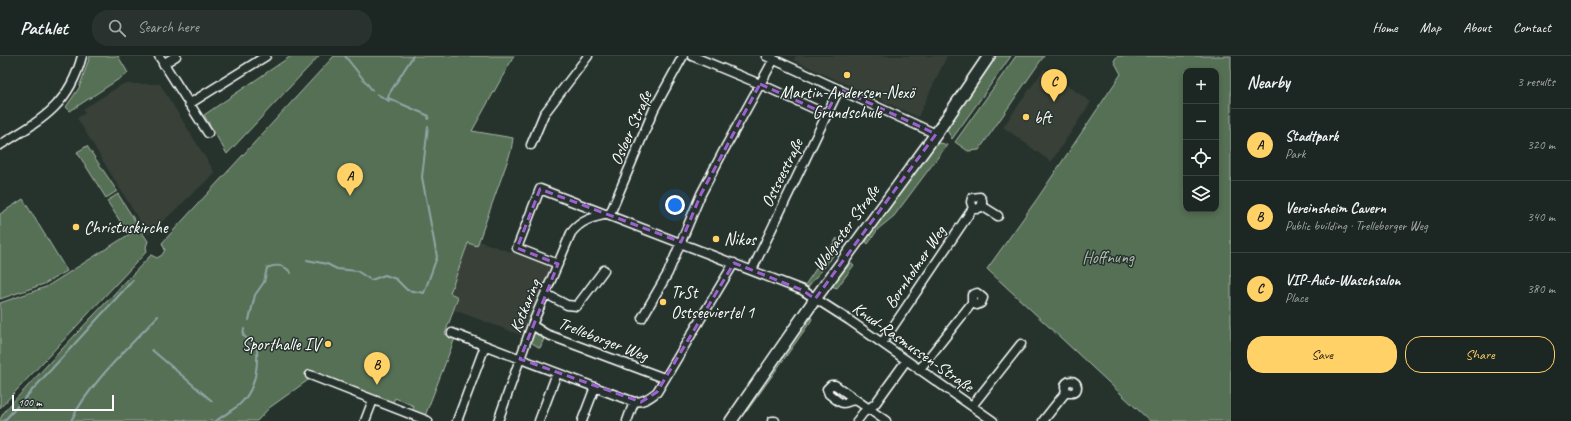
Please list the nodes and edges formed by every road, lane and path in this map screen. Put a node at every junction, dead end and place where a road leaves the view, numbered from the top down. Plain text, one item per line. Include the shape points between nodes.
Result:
1 (82, 56) edge
2 (158, 56) edge
3 (176, 56) edge
4 (266, 56) edge
5 (588, 56) edge
6 (683, 56) edge
7 (692, 56) edge
8 (989, 56) edge
9 (770, 58) edge
10 (164, 64) junction
11 (760, 84) junction
12 (839, 89) junction
13 (189, 104) junction
14 (826, 114) junction
15 (208, 133) dead end
16 (936, 134) junction
17 (0, 145) edge
18 (531, 145) dead end
19 (540, 189) joint
20 (610, 214) junction
21 (998, 216) dead end
22 (681, 242) junction
23 (734, 263) junction
24 (558, 264) junction
25 (604, 270) dead end
26 (752, 270) junction
27 (546, 294) junction
28 (815, 299) junction
29 (972, 303) dead end
30 (642, 318) dead end
31 (532, 325) junction
32 (452, 333) dead end
33 (882, 342) junction
34 (1021, 344) dead end
35 (485, 346) junction
36 (520, 359) junction
37 (906, 361) junction
38 (919, 370) junction
39 (557, 373) junction
40 (310, 375) dead end
41 (664, 378) junction
42 (595, 387) junction
43 (1066, 392) dead end
44 (373, 400) junction
45 (856, 400) dead end
46 (634, 402) junction
47 (972, 406) junction
48 (868, 409) junction
49 (365, 421) edge
50 (428, 421) edge
51 (457, 421) edge
52 (498, 421) edge
53 (539, 421) edge
54 (582, 421) edge
55 (627, 421) edge
56 (731, 421) edge
57 (857, 421) edge
58 (886, 421) edge
59 (993, 421) edge
60 (1043, 421) edge

1 - 17 street via 77,73 62,101 40,120
2 - 10 street
3 - 10 street
4 - 13 street
5 - 18 street via 544,114
6 - 20 street, Osloer Straße via 654,109
7 - 11 street
8 - 16 main road, Wolgaster Straße
9 - 11 street
9 - 12 street
10 - 13 street
11 - 14 street
11 - 22 street via 701,194
12 - 14 street, Ostseestraße
12 - 16 street
13 - 15 street
14 - 26 street, Ostseestraße
16 - 28 main road, Wolgaster Straße
19 - 20 street, Knud-Rasmussen-Straße
19 - 24 street, Kotkaring via 517,248
20 - 22 street, Knud-Rasmussen-Straße
20 - 24 street, Kotkaring via 593,217 577,225
21 - 33 street, Bornholmer Weg via 982,206 973,208
22 - 23 street, Knud-Rasmussen-Straße
22 - 30 street via 668,273
23 - 26 street, Knud-Rasmussen-Straße
23 - 41 street
24 - 27 street, Kotkaring
25 - 27 street via 577,306 567,305
26 - 28 street, Knud-Rasmussen-Straße via 802,290
27 - 31 street, Kotkaring
28 - 33 street, Knud-Rasmussen-Straße
28 - 56 main road, Wolgaster Straße
29 - 38 street
31 - 36 street, Kotkaring
31 - 41 street, Trelleborger Weg via 546,334
32 - 35 street
33 - 37 street, Knud-Rasmussen-Straße
34 - 47 street
35 - 36 street
35 - 51 street
36 - 39 street
36 - 52 street
37 - 38 street, Knud-Rasmussen-Straße
37 - 48 street via 875,404
38 - 47 street, Knud-Rasmussen-Straße
39 - 42 street
39 - 53 street
40 - 44 street
41 - 46 street via 657,392 649,399
42 - 46 street
42 - 54 street
43 - 60 street
44 - 49 street
44 - 50 street
45 - 48 street
46 - 55 street
47 - 59 street, Knud-Rasmussen-Straße
48 - 57 street
48 - 58 street

